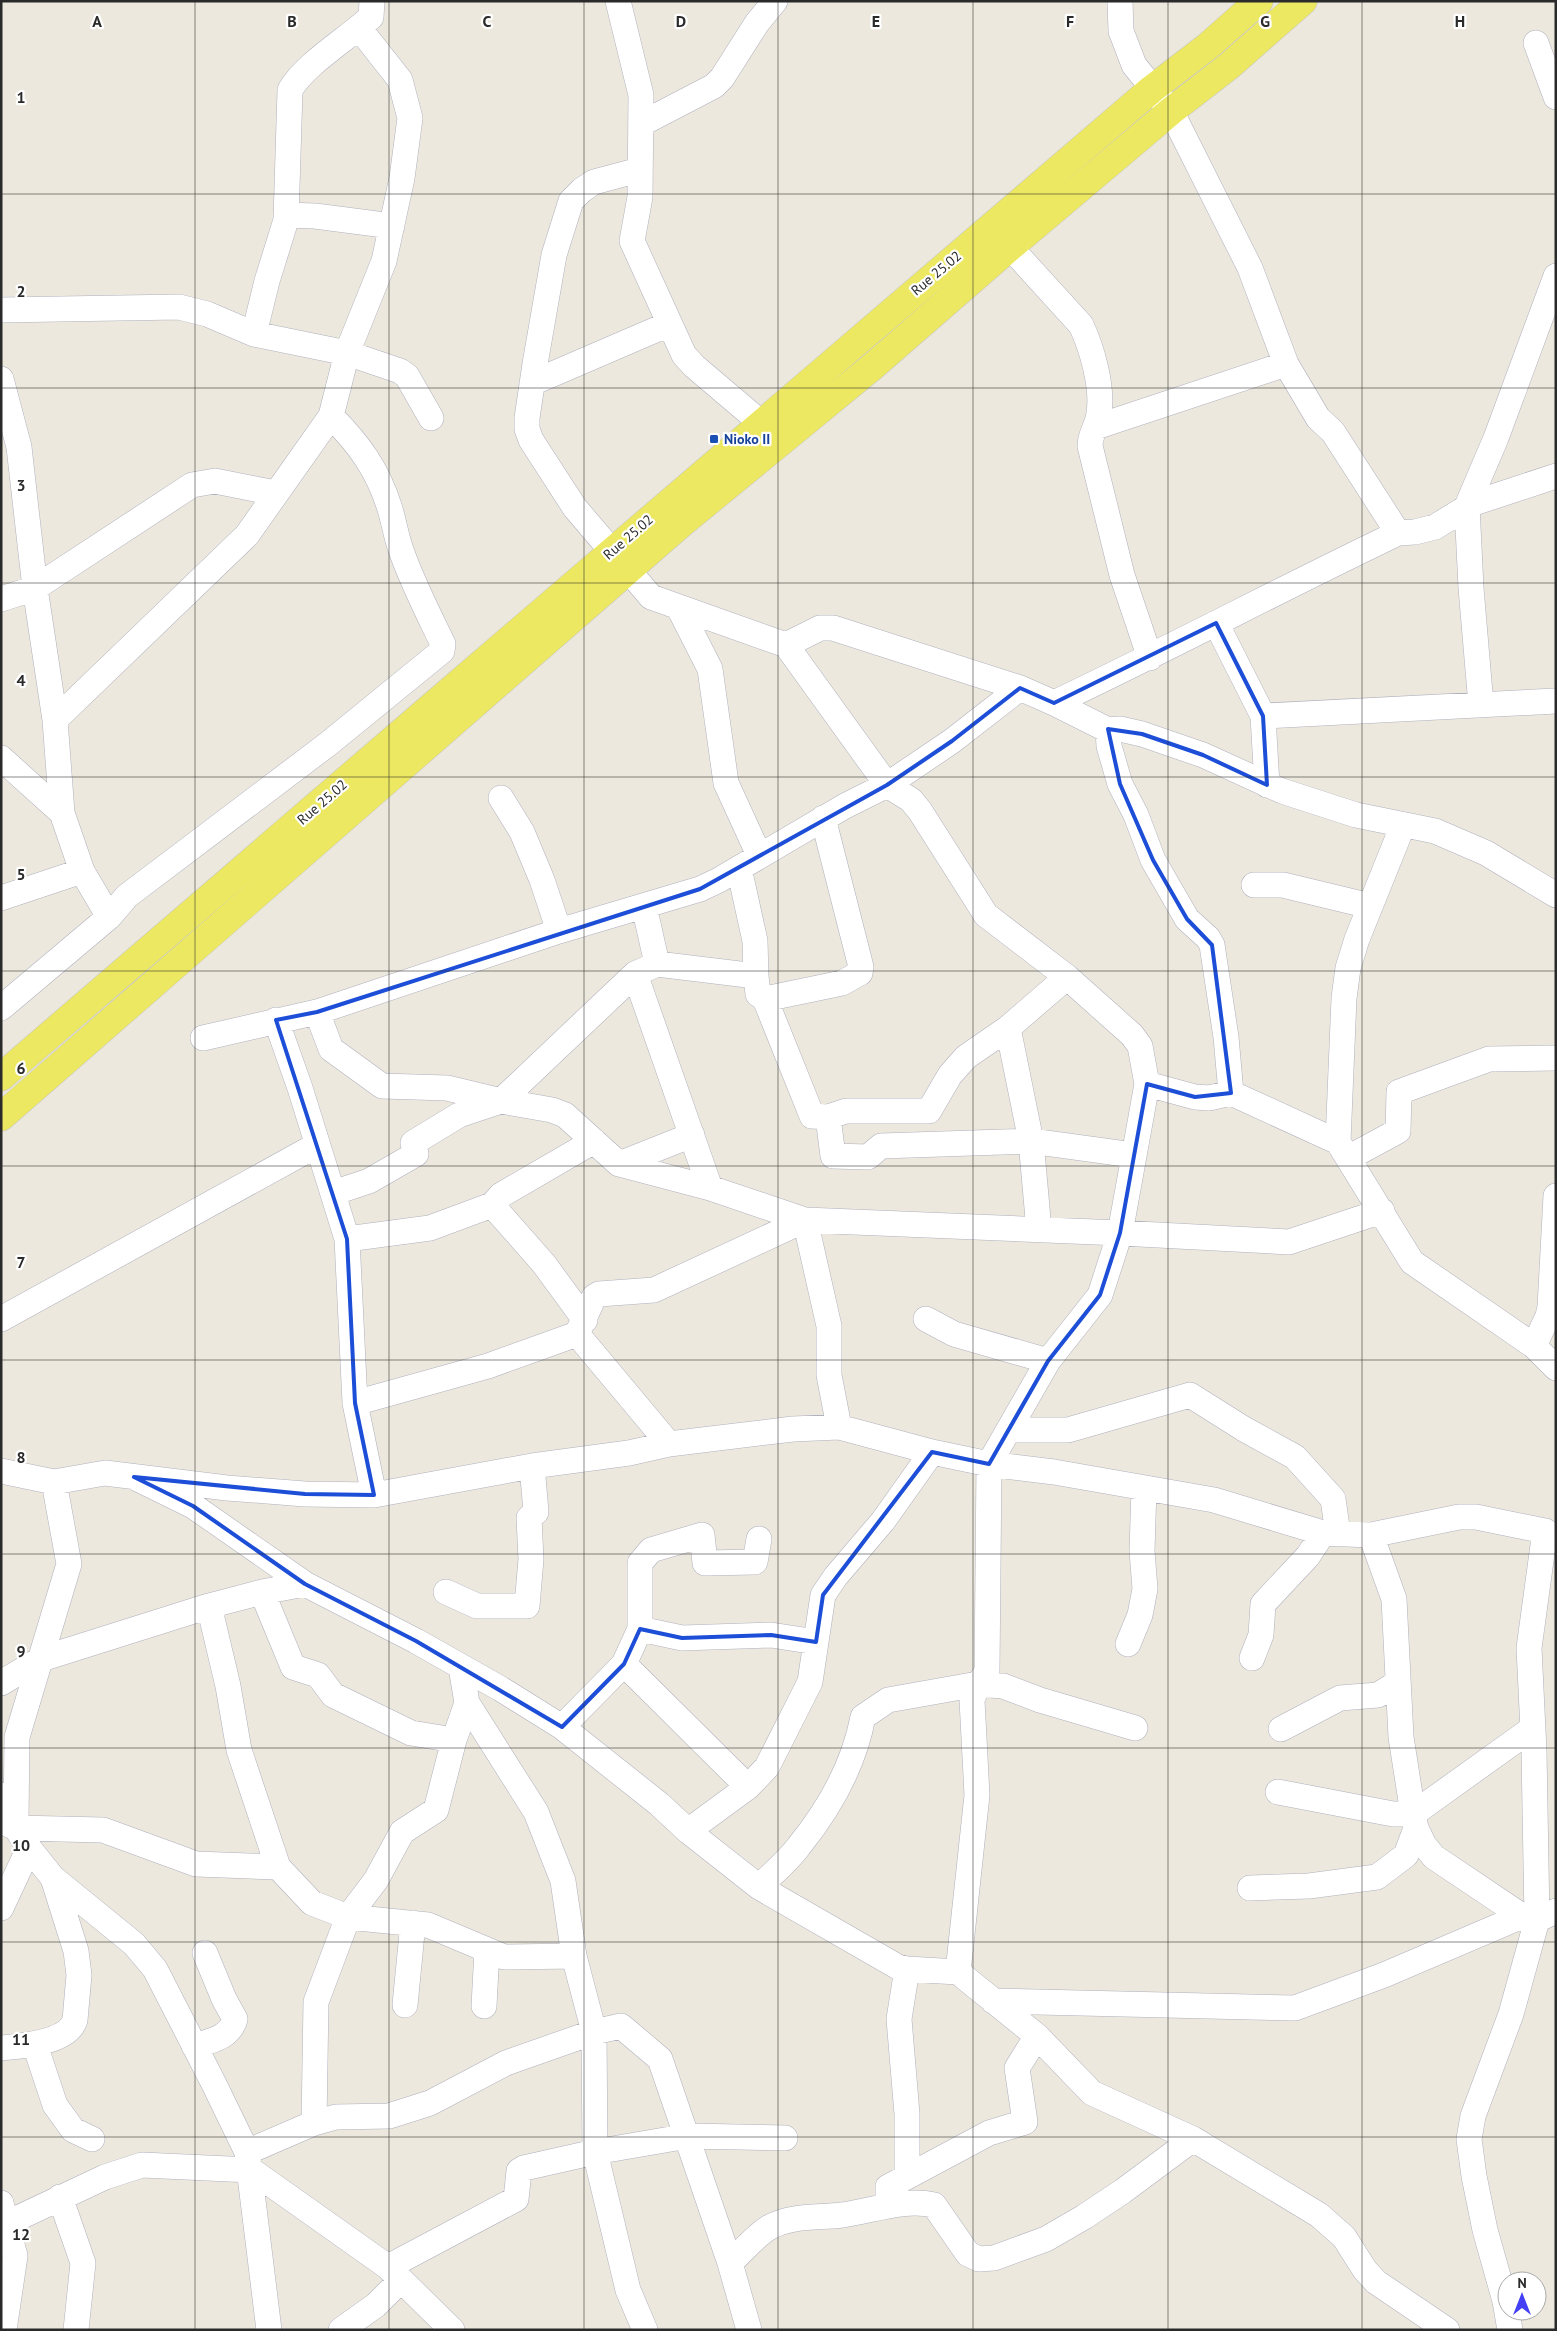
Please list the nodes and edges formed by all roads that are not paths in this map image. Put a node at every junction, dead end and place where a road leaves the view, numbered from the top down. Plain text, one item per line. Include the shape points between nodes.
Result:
1 (372, 1) edge
2 (618, 1) edge
3 (775, 1) edge
4 (1120, 1) edge
5 (1259, 1) edge
6 (1303, 1) edge
7 (359, 28) junction
8 (1536, 43) dead end
9 (1152, 89) junction
10 (1556, 97) edge
11 (1171, 111) junction
12 (641, 124) junction
13 (639, 170) junction
14 (286, 215) junction
15 (392, 226) junction
16 (1010, 247) junction
17 (1556, 276) edge
18 (1, 310) edge
19 (669, 324) junction
20 (254, 334) junction
21 (347, 353) junction
22 (1286, 364) junction
23 (1, 379) edge
24 (532, 383) junction
25 (331, 416) junction
26 (431, 418) dead end
27 (760, 422) junction
28 (1096, 427) junction
29 (10, 448) edge
30 (1556, 476) edge
31 (275, 493) junction
32 (1467, 506) junction
33 (1398, 533) junction
34 (619, 562) junction
35 (35, 588) junction
36 (1, 599) edge
37 (679, 608) junction
38 (1216, 623) junction
39 (786, 645) junction
40 (1150, 658) junction
41 (1020, 688) junction
42 (1556, 701) edge
43 (1054, 703) junction
44 (1481, 705) junction
45 (1263, 716) junction
46 (55, 720) junction
47 (1108, 730) junction
48 (1, 758) edge
49 (887, 785) junction
50 (1266, 785) junction
51 (502, 798) dead end
52 (62, 813) junction
53 (823, 818) junction
54 (1403, 825) junction
55 (749, 862) junction
56 (82, 871) junction
57 (1254, 885) dead end
58 (1556, 895) edge
59 (1, 898) edge
60 (644, 906) junction
61 (1370, 906) junction
62 (109, 918) junction
63 (559, 931) junction
64 (646, 969) junction
65 (756, 976) junction
66 (1067, 977) junction
67 (766, 999) junction
68 (1, 1008) edge
69 (317, 1012) junction
70 (276, 1020) junction
71 (1008, 1028) junction
72 (203, 1038) dead end
73 (1556, 1058) edge
74 (1, 1077) edge
75 (1147, 1084) junction
76 (1231, 1093) junction
77 (501, 1101) junction
78 (1, 1117) edge
79 (828, 1117) junction
80 (692, 1136) junction
81 (594, 1141) junction
82 (1031, 1141) junction
83 (317, 1145) junction
84 (1343, 1150) junction
85 (1133, 1155) junction
86 (619, 1164) junction
87 (710, 1188) junction
88 (333, 1193) junction
89 (1556, 1197) edge
90 (492, 1205) junction
91 (1382, 1211) junction
92 (805, 1220) junction
93 (1038, 1230) junction
94 (1120, 1232) junction
95 (347, 1239) junction
96 (926, 1319) dead end
97 (1, 1320) edge
98 (581, 1327) junction
99 (1534, 1346) junction
100 (1048, 1361) junction
101 (1556, 1368) edge
102 (355, 1404) junction
103 (839, 1427) junction
104 (1009, 1430) junction
105 (669, 1444) junction
106 (932, 1452) junction
107 (989, 1464) junction
108 (532, 1466) junction
109 (1, 1471) edge
110 (134, 1477) junction
111 (54, 1482) junction
112 (1144, 1488) junction
113 (374, 1495) junction
114 (1330, 1534) junction
115 (1550, 1534) edge
116 (1371, 1535) junction
117 (759, 1539) dead end
118 (305, 1584) junction
119 (262, 1592) junction
120 (446, 1592) dead end
121 (209, 1606) junction
122 (640, 1629) junction
123 (816, 1642) junction
124 (1128, 1644) dead end
125 (1252, 1658) dead end
126 (41, 1659) junction
127 (624, 1664) junction
128 (461, 1667) junction
129 (1, 1683) edge
130 (1397, 1683) junction
131 (978, 1684) junction
132 (467, 1703) junction
133 (562, 1727) junction
134 (1135, 1728) dead end
135 (1533, 1728) junction
136 (1281, 1729) dead end
137 (454, 1740) junction
138 (748, 1787) junction
139 (1278, 1792) dead end
140 (1, 1795) edge
141 (1414, 1821) junction
142 (688, 1831) junction
143 (16, 1832) edge
144 (278, 1867) junction
145 (53, 1878) junction
146 (759, 1887) junction
147 (1250, 1888) dead end
148 (1542, 1906) edge
149 (1, 1908) edge
150 (348, 1917) junction
151 (413, 1923) junction
152 (487, 1950) junction
153 (205, 1953) dead end
154 (574, 1956) junction
155 (908, 1969) junction
156 (958, 1972) junction
157 (994, 2001) junction
158 (405, 2005) dead end
159 (484, 2006) dead end
160 (594, 2032) junction
161 (1037, 2036) junction
162 (35, 2045) junction
163 (194, 2046) junction
164 (1, 2048) edge
165 (314, 2123) junction
166 (688, 2136) junction
167 (785, 2138) dead end
168 (92, 2139) dead end
169 (1193, 2139) junction
170 (595, 2152) junction
171 (249, 2161) junction
172 (907, 2177) junction
173 (60, 2198) junction
174 (888, 2206) junction
175 (3, 2218) edge
176 (730, 2263) junction
177 (395, 2274) junction
178 (4, 2330) edge
179 (76, 2330) edge
180 (269, 2330) edge
181 (341, 2330) edge
182 (452, 2330) edge
183 (646, 2330) edge
184 (748, 2330) edge
185 (1447, 2330) edge
186 (1510, 2330) edge

1 - 7 street via 371,17
2 - 12 street via 641,95
3 - 12 street via 714,86
4 - 9 street via 1121,30 1134,65
5 - 9 main road, Rue 25.02
6 - 11 main road via 1229,66
7 - 14 street via 321,58 290,90
7 - 15 street via 400,80 410,112
8 - 10 street
9 - 11 street
9 - 27 main road, Rue 25.02
11 - 16 main road
11 - 22 street via 1250,268
12 - 13 street
13 - 19 street via 640,197 632,241
13 - 24 street via 594,182 571,201 554,255
14 - 15 street
14 - 20 street
15 - 21 street via 384,261
16 - 28 street via 1081,325 1088,340 1100,397
16 - 34 main road via 872,367 682,522
17 - 32 street via 1496,438
18 - 20 street via 179,307 207,314
19 - 24 street
19 - 27 street via 684,355 694,366
20 - 21 street
21 - 25 street
21 - 26 street via 407,376
22 - 28 street
22 - 33 street via 1318,418 1334,432
23 - 29 street
24 - 34 street via 527,418 531,440 575,508
25 - 31 street
25 - 62 street via 355,439 378,478 400,548 443,644 442,651 328,744 127,896
27 - 34 main road, Rue 25.02
28 - 40 street via 1090,437 1090,446 1122,575
29 - 35 street
30 - 32 street
31 - 35 street via 215,481 192,485
31 - 46 street via 246,535
32 - 33 street via 1435,527
32 - 44 street
33 - 38 street
34 - 37 street via 651,597
34 - 74 main road, Rue 25.02 via 565,593
34 - 78 main road
35 - 36 street
35 - 46 street
37 - 39 street
37 - 55 street via 710,669 726,782
38 - 40 street
38 - 45 street
39 - 41 street via 820,628 833,628
39 - 49 street
40 - 43 street
41 - 43 street
41 - 49 street via 952,742
42 - 44 street
43 - 47 street
44 - 45 street
45 - 50 street
46 - 52 street
47 - 50 street via 1142,734 1203,755
47 - 76 street via 1120,784 1153,860 1187,919 1212,945
48 - 52 street
49 - 53 street
49 - 66 street via 911,800 920,811 986,915
50 - 54 street via 1356,815
51 - 63 street via 522,832
52 - 56 street
53 - 55 street
53 - 67 street via 860,973 842,983
54 - 58 street via 1435,831 1486,852
54 - 61 street
55 - 60 street via 700,888
55 - 65 street
56 - 59 street
56 - 62 street
57 - 61 street via 1283,885
60 - 63 street
60 - 64 street
61 - 84 street via 1348,968 1344,998
62 - 68 street
63 - 69 street
64 - 65 street
64 - 77 street
64 - 80 street
65 - 67 street via 758,994
66 - 71 street
66 - 75 street via 1140,1046
67 - 79 street via 812,1116
69 - 70 street
69 - 77 street via 331,1049 382,1086 447,1088
70 - 72 street
70 - 83 street
71 - 79 street via 966,1057 950,1075 929,1111 846,1111
71 - 82 street
73 - 84 street via 1489,1059 1398,1092 1398,1131
75 - 76 street via 1195,1097 1209,1098
75 - 85 street
76 - 84 street
77 - 81 street via 565,1115
77 - 88 street via 459,1115 413,1143 416,1154 370,1181
79 - 82 street via 833,1156 868,1157 881,1146
80 - 86 street
80 - 87 street
81 - 86 street
81 - 90 street via 501,1195
82 - 85 street
82 - 93 street
83 - 88 street
83 - 97 street
84 - 91 street
85 - 94 street
86 - 87 street
87 - 92 street
88 - 95 street
89 - 99 street via 1550,1307
90 - 95 street via 430,1228
90 - 98 street via 544,1264
91 - 94 street via 1289,1242
91 - 99 street via 1412,1262
92 - 93 street
92 - 98 street via 654,1290 599,1294
92 - 103 street via 829,1326 829,1375
93 - 94 street
94 - 100 street via 1100,1295
95 - 102 street
96 - 100 street via 954,1334
98 - 102 street via 488,1366
98 - 105 street
99 - 101 street
100 - 104 street
102 - 113 street
103 - 105 street via 793,1429
103 - 106 street
104 - 107 street
104 - 114 street via 1068,1430 1190,1394 1295,1457 1333,1499
105 - 108 street via 629,1453
106 - 107 street
106 - 123 street via 883,1521 823,1595
107 - 112 street
107 - 131 street via 987,1672
108 - 113 street
108 - 120 street via 536,1512 529,1518 531,1559 527,1606 477,1606
109 - 111 street
110 - 111 street via 105,1473
110 - 113 street via 305,1494
110 - 118 street via 193,1506
111 - 126 street via 69,1564
112 - 114 street via 1214,1500
112 - 124 street via 1142,1551 1145,1589 1140,1615
114 - 116 street
114 - 125 street via 1263,1604 1261,1635
115 - 116 street via 1476,1517 1459,1517
115 - 135 street via 1529,1648
116 - 130 street via 1394,1600
117 - 122 street via 756,1562 705,1563 702,1534 651,1550 640,1563
118 - 119 street
118 - 128 street
119 - 121 street
119 - 137 street via 293,1667 318,1675 332,1695 411,1733
121 - 126 street
121 - 144 street via 239,1750
122 - 123 street via 682,1638 771,1635
122 - 127 street
123 - 138 street via 810,1682 773,1757
126 - 129 street
126 - 143 street via 17,1737
127 - 133 street
127 - 138 street
128 - 132 street
128 - 133 street
130 - 136 street via 1378,1695 1340,1698
130 - 141 street via 1401,1737
131 - 134 street via 1002,1686
131 - 146 street via 888,1700 863,1717 857,1746 822,1813 799,1847
131 - 156 street via 973,1694 972,1712 977,1795
132 - 137 street
132 - 154 street via 543,1826 563,1882
133 - 142 street
135 - 141 street
135 - 148 street
137 - 150 street via 436,1810 402,1832 376,1880
138 - 142 street
139 - 141 street
140 - 143 street
141 - 147 street via 1406,1855 1377,1877 1309,1886
141 - 148 street via 1424,1845 1434,1857
142 - 146 street
143 - 144 street via 103,1830 196,1864
143 - 145 street
143 - 149 street
144 - 150 street via 312,1903
145 - 162 street via 76,1951 79,1975 76,2020 68,2031
145 - 163 street via 134,1944 155,1969
146 - 155 street via 898,1967
148 - 157 street via 1384,1975 1295,2008
148 - 186 street via 1510,2014 1473,2116 1469,2139 1485,2230
150 - 151 street
150 - 165 street via 316,2002
151 - 152 street via 428,1925
151 - 158 street
152 - 154 street via 504,1957
152 - 159 street
153 - 163 street via 235,2019 223,2036
154 - 160 street
155 - 156 street
155 - 172 street via 899,2019
156 - 157 street
157 - 161 street
160 - 165 street via 506,2064 430,2103 390,2116 336,2117
160 - 166 street via 621,2026 660,2059
160 - 170 street
161 - 169 street via 1092,2093
161 - 172 street via 1017,2068 1025,2122 989,2134
162 - 164 street
162 - 168 street via 55,2105 73,2130
163 - 171 street
165 - 171 street
166 - 167 street
166 - 170 street
166 - 176 street
169 - 174 street via 1123,2191 1054,2235 987,2259 968,2254 934,2205
169 - 185 street via 1319,2215 1344,2237 1376,2282
170 - 177 street via 519,2171 516,2199
170 - 183 street via 628,2290
171 - 173 street via 142,2165 105,2177
171 - 177 street
171 - 180 street
172 - 174 street via 888,2187
173 - 175 street
173 - 179 street via 83,2263
174 - 176 street via 789,2220 768,2227
175 - 178 street via 15,2256
176 - 184 street
177 - 181 street via 376,2305
177 - 182 street

